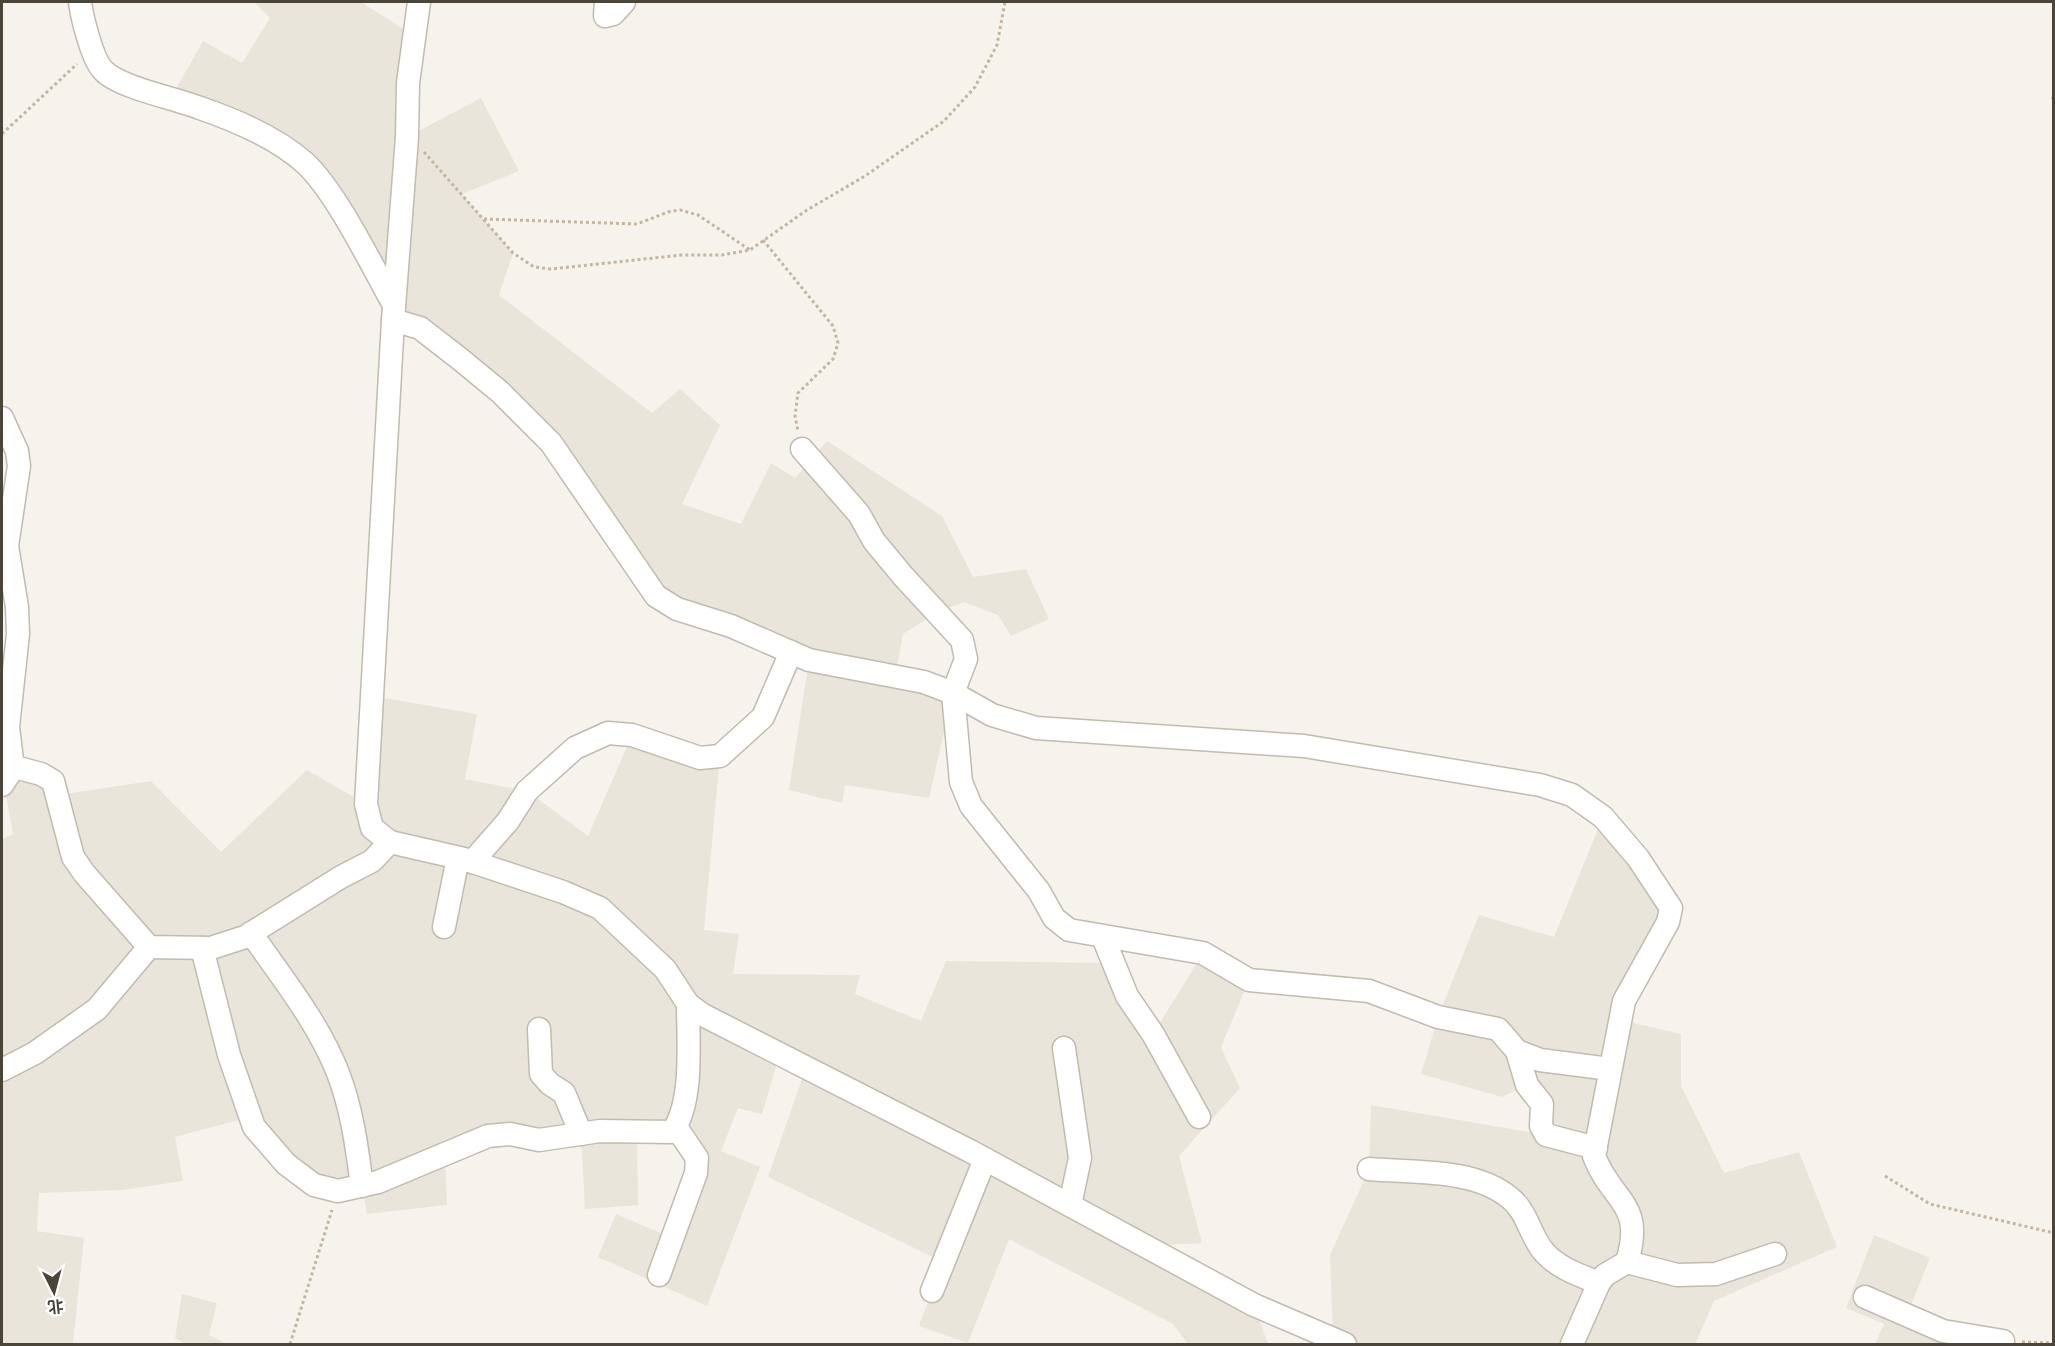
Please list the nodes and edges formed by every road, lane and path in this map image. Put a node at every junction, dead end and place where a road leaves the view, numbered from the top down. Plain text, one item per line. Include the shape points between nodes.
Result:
1 (80, 2) edge
2 (419, 2) edge
3 (606, 2) edge
4 (624, 2) edge
5 (1005, 2) edge
6 (94, 49) junction
7 (2, 134) edge
8 (406, 142) junction
9 (484, 219) junction
10 (763, 240) junction
11 (750, 250) junction
12 (394, 313) junction
13 (2, 418) edge
14 (802, 449) joint
15 (791, 652) junction
16 (953, 693) junction
17 (6, 776) edge
18 (390, 842) junction
19 (465, 860) junction
20 (444, 927) dead end
21 (251, 933) junction
22 (1103, 937) junction
23 (149, 947) junction
24 (202, 948) junction
25 (688, 1004) junction
26 (539, 1029) dead end
27 (1064, 1048) dead end
28 (1517, 1051) junction
29 (1610, 1069) junction
30 (2, 1070) edge
31 (1199, 1117) dead end
32 (676, 1127) junction
33 (581, 1134) junction
34 (1596, 1148) junction
35 (985, 1159) junction
36 (1369, 1168) dead end
37 (1885, 1176) dead end
38 (362, 1186) junction
39 (338, 1191) junction
40 (1070, 1205) junction
41 (2054, 1233) edge
42 (1775, 1254) dead end
43 (1627, 1262) junction
44 (659, 1275) dead end
45 (1599, 1283) junction
46 (932, 1291) dead end
47 (1865, 1297) dead end
48 (1939, 1338) edge
49 (2003, 1341) joint
50 (2054, 1343) edge
51 (290, 1344) edge
52 (1345, 1344) edge
53 (1572, 1344) edge

1 - 6 street
2 - 8 street via 408,83
3 - 4 street via 605,16 613,14
5 - 10 path via 997,45 975,87 944,121
6 - 7 path
6 - 12 street via 103,71 124,83 202,108 272,140 305,163 348,225
8 - 9 path via 427,153
8 - 12 street
9 - 11 path via 637,224 680,210 698,215
9 - 11 path via 513,253 534,267 551,269
10 - 11 path
10 - 14 path via 833,326 838,343 833,359 798,393 795,416
12 - 15 street via 420,328 500,392 551,443 656,596 677,609
12 - 18 street via 366,804 372,828
13 - 17 street via 19,466 7,546 18,634
14 - 16 street via 859,514 874,541 903,576 962,640 966,659
15 - 16 street via 809,660 924,682
15 - 19 street via 763,717 720,756 700,758 632,735 608,733 575,748 527,791 508,821
16 - 22 street via 961,782 971,806 1039,891 1054,918 1069,930
16 - 29 street via 992,715 1036,728 1304,746 1540,785 1572,795 1603,817 1638,858 1671,908 1624,1001
17 - 23 street via 41,774 53,781 73,857
18 - 19 street
18 - 21 street via 372,861
19 - 20 street
19 - 25 street via 600,908 665,969
21 - 24 street
21 - 38 street via 305,1011 338,1074 354,1129
22 - 28 street via 1203,953 1250,980 1369,991 1438,1017 1498,1029
22 - 31 street via 1127,996
23 - 24 street
23 - 30 street via 97,1009 35,1053
24 - 39 street via 229,1055 254,1127 286,1164 314,1185
25 - 32 street via 688,1070
25 - 35 street
26 - 33 street via 541,1074 564,1092
27 - 40 street via 1080,1158
28 - 29 street via 1540,1059
28 - 34 street via 1527,1085 1542,1104 1541,1126 1546,1135
29 - 34 street
32 - 33 street via 672,1132
32 - 44 street via 697,1158 696,1173
33 - 38 street via 539,1140 510,1134 488,1136
34 - 43 street via 1594,1156 1600,1171 1630,1214 1634,1239
35 - 40 street
35 - 46 street
36 - 45 street via 1463,1177 1494,1187 1512,1199 1543,1251 1562,1267
37 - 41 path via 1930,1204
38 - 39 street
39 - 51 path
40 - 52 street via 1254,1305
42 - 43 street via 1716,1274 1677,1275
43 - 45 street
45 - 53 street
47 - 48 street
48 - 49 street
49 - 50 path

